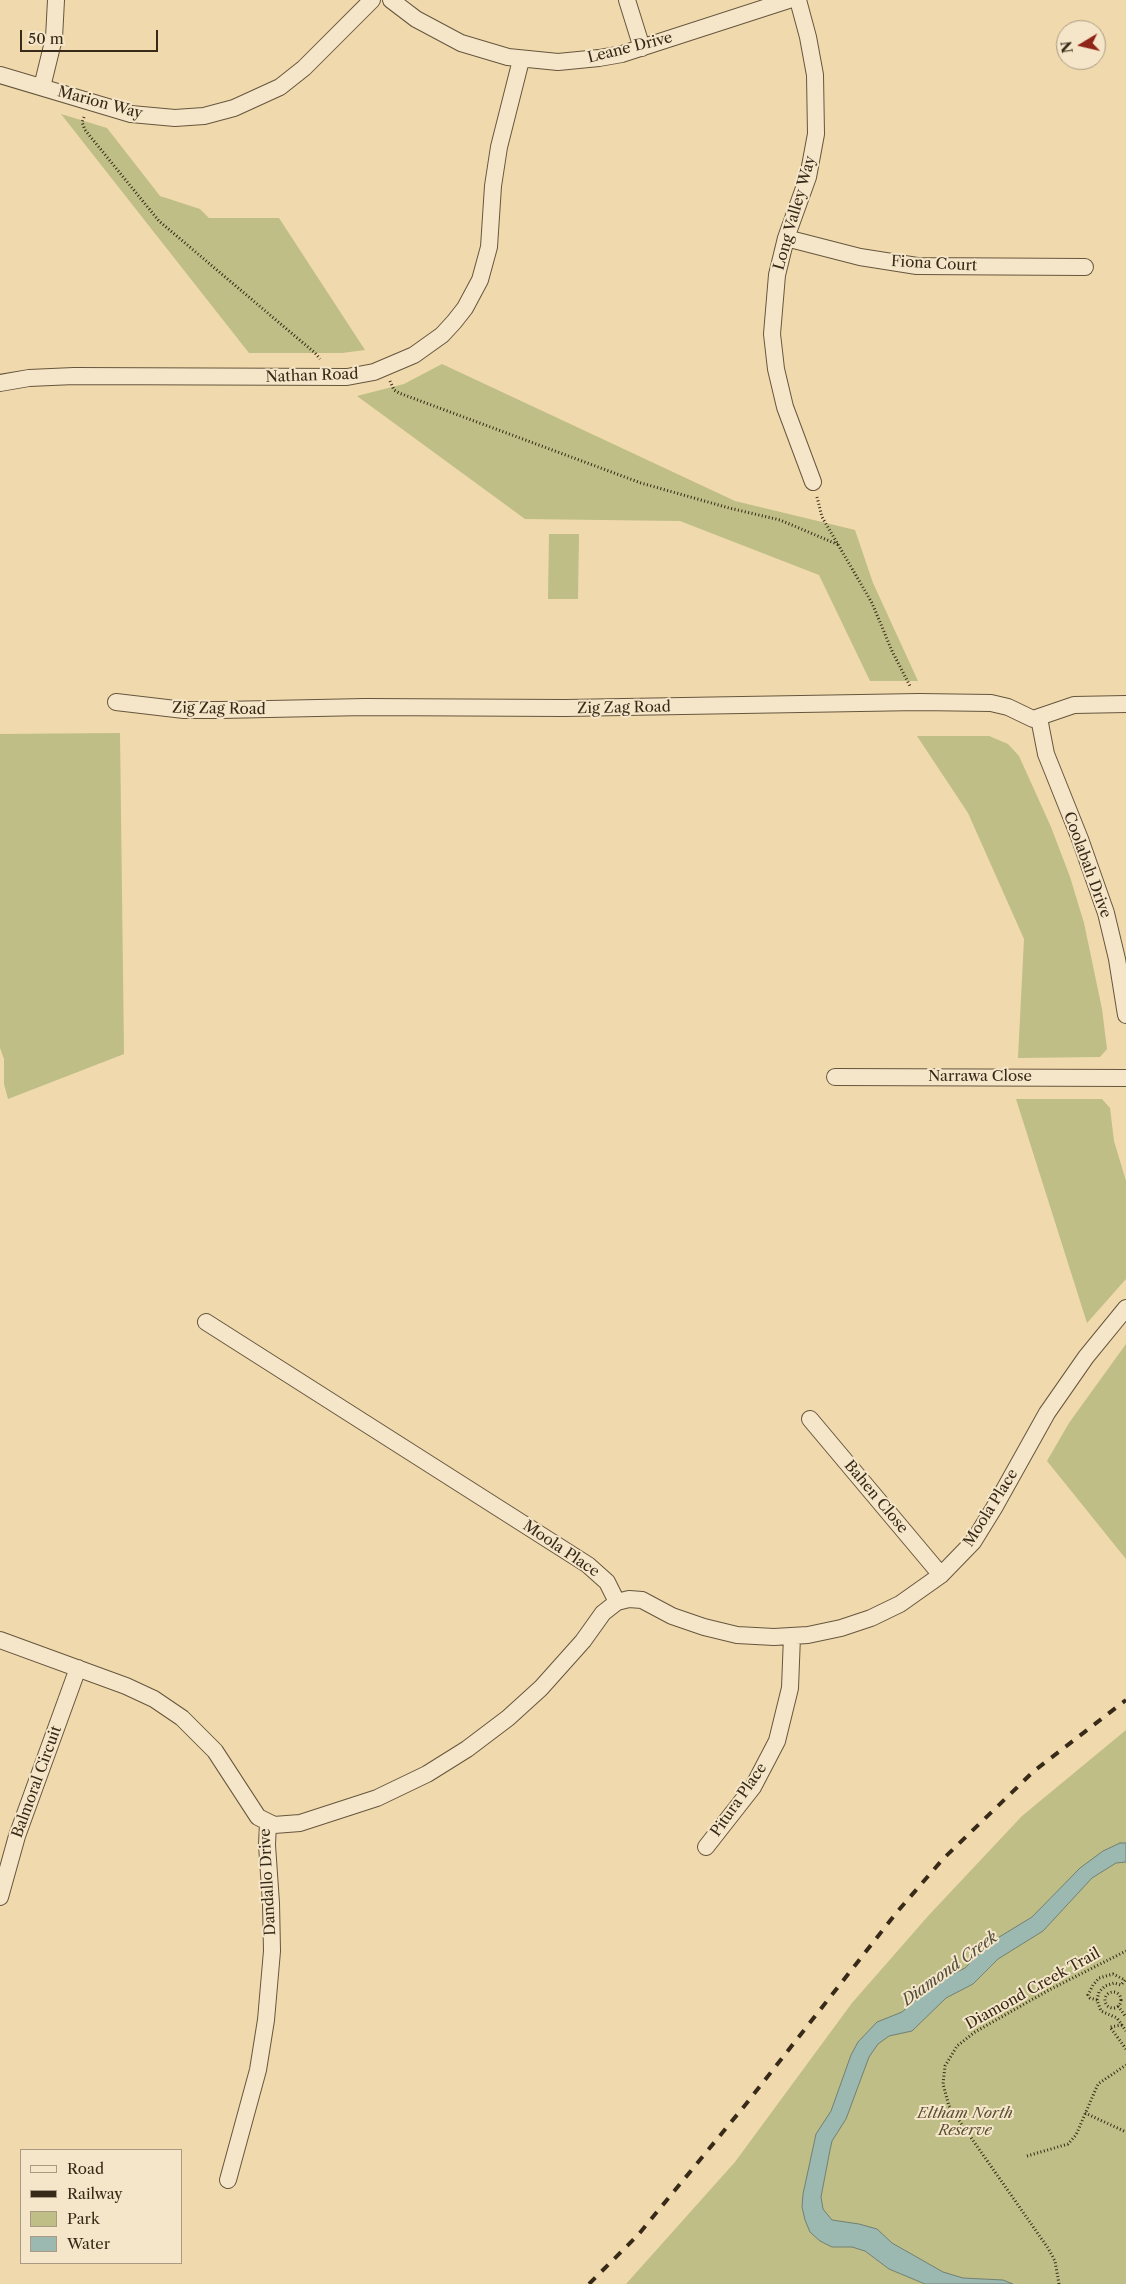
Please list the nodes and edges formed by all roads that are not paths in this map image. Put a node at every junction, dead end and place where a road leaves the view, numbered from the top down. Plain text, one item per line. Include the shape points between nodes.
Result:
1 (56, 0) edge
2 (372, 0) edge
3 (391, 0) edge
4 (627, 0) edge
5 (789, 0) edge
6 (798, 0) edge
7 (642, 48) junction
8 (522, 60) junction
9 (0, 75) edge
10 (42, 87) junction
11 (786, 238) junction
12 (1085, 267) dead end
13 (0, 383) edge
14 (813, 482) road end
15 (116, 702) dead end
16 (1126, 704) edge
17 (1039, 718) junction
18 (1126, 1015) edge
19 (835, 1077) dead end
20 (1126, 1078) edge
21 (1126, 1308) edge
22 (206, 1322) dead end
23 (810, 1419) dead end
24 (941, 1575) junction
25 (617, 1602) junction
26 (792, 1636) junction
27 (0, 1640) edge
28 (78, 1668) junction
29 (268, 1823) junction
30 (706, 1847) dead end
31 (0, 1898) edge
32 (228, 2180) dead end

1 - 10 street via 54,38
2 - 10 street, Marion Way via 292,78 265,95 220,112 175,118 147,117
3 - 8 street, Leane Drive via 444,35 484,51
4 - 7 street
5 - 7 street, Leane Drive
6 - 11 street, Long Valley Way via 813,57 816,127 808,177
7 - 8 street, Leane Drive via 576,61
8 - 13 street, Nathan Road via 499,147 490,247 480,280 454,322 414,356 374,372 347,377 74,376
9 - 10 street, Marion Way
11 - 12 street, Fiona Court via 860,257 917,266
11 - 14 street, Long Valley Way via 776,274 774,351 786,407
15 - 17 street, Zig Zag Road via 221,710 992,703 1008,707 1027,718
16 - 17 street via 1074,705
17 - 18 street, Coolabah Drive via 1046,754 1106,914
19 - 20 street, Narrawa Close
21 - 24 street, Moola Place via 1086,1357 1047,1413 982,1528 962,1555
22 - 25 street, Moola Place via 588,1565 608,1582
23 - 24 street, Bahen Close
24 - 26 street, Moola Place via 900,1604 871,1618 824,1632
25 - 26 street, Moola Place via 642,1600 688,1622 737,1635
25 - 29 street via 603,1614 541,1688 508,1718 450,1761 358,1806 291,1825
26 - 30 street, Pitura Place via 790,1688 777,1741 752,1787
27 - 28 street, Dandallo Drive
28 - 29 street, Dandallo Drive via 141,1693 182,1718 215,1751 253,1812
28 - 31 street, Balmoral Circuit via 26,1810
29 - 32 street, Dandallo Drive via 272,1951 266,2020 258,2070

